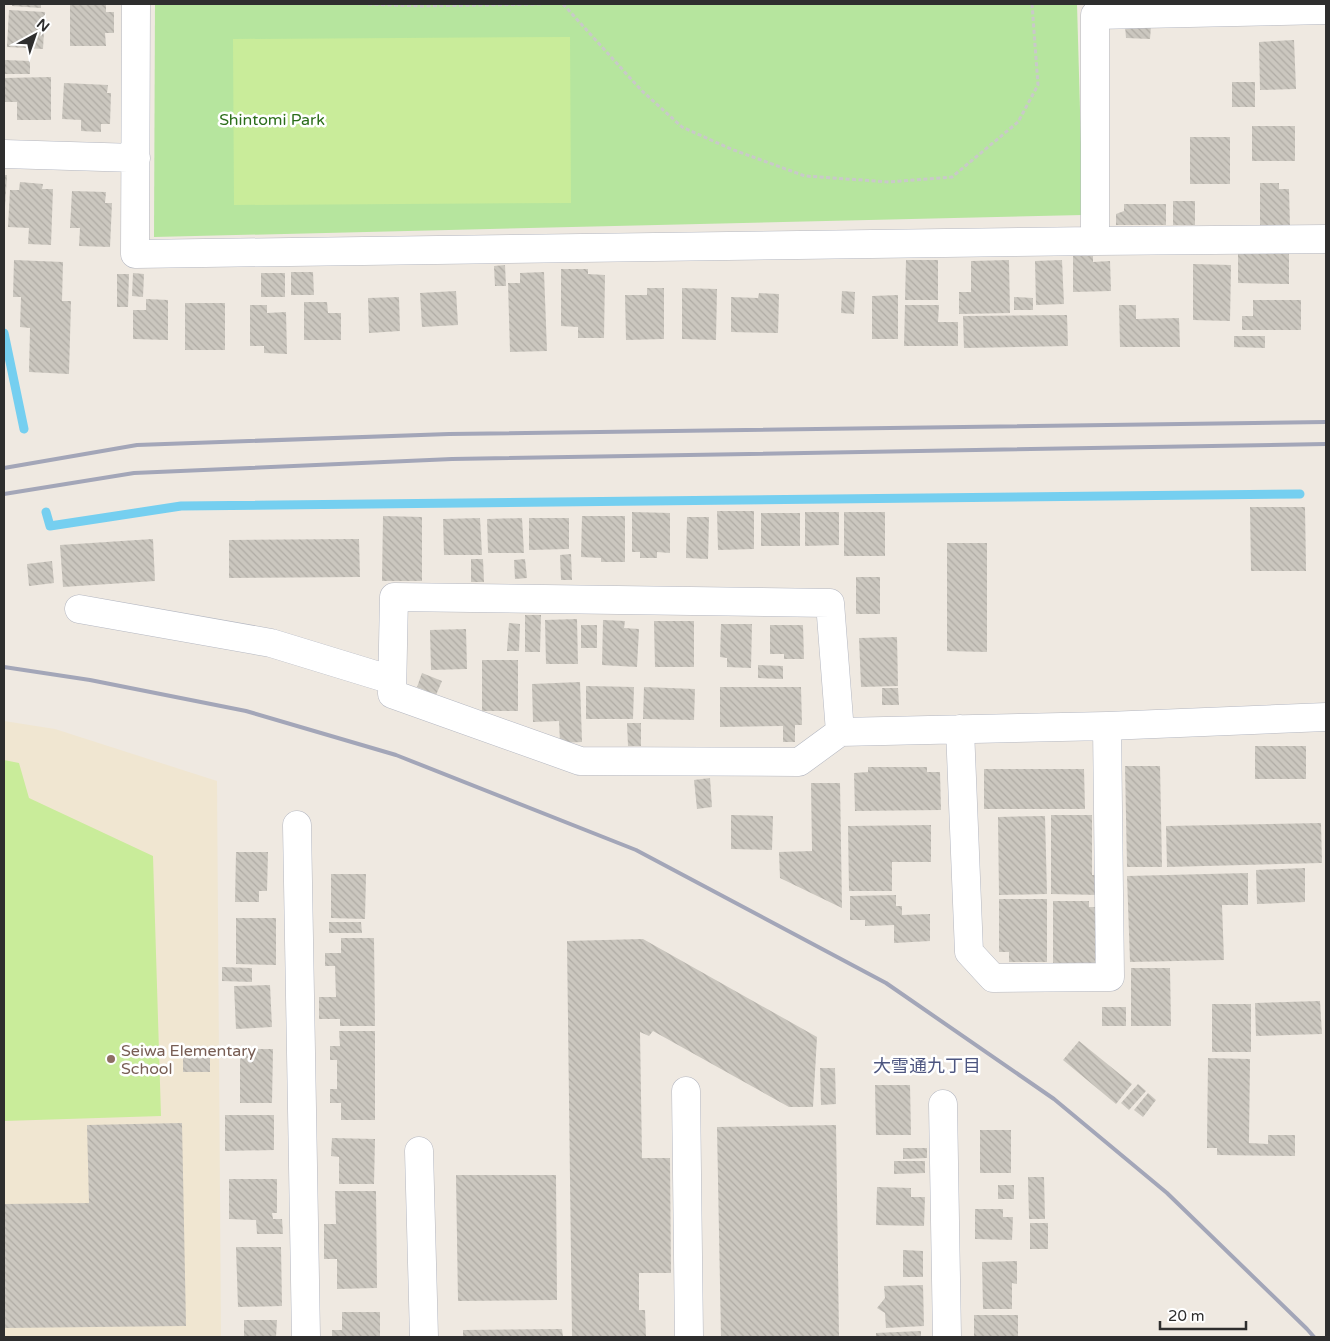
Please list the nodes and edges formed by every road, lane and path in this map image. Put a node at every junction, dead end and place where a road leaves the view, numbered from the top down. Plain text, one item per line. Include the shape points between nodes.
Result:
1 (136, 4) edge
2 (368, 4) edge
3 (542, 4) edge
4 (563, 4) edge
5 (1032, 4) edge
6 (421, 5) edge
7 (1326, 10) edge
8 (4, 154) edge
9 (136, 158) junction
10 (1326, 239) edge
11 (1096, 241) junction
12 (79, 609) dead end
13 (392, 680) junction
14 (1326, 717) edge
15 (1107, 726) junction
16 (960, 729) junction
17 (840, 732) junction
18 (297, 825) dead end
19 (686, 1091) dead end
20 (943, 1104) dead end
21 (419, 1151) dead end
22 (306, 1337) edge
23 (424, 1337) edge
24 (689, 1337) edge
25 (947, 1337) edge

1 - 9 street
2 - 6 path
3 - 6 path
4 - 5 path via 641,90 682,126 730,150 805,176 889,182 952,177 1018,122 1038,85
7 - 11 street via 1096,15
8 - 9 street
9 - 11 street via 135,254
10 - 11 street
12 - 13 street via 271,643
13 - 17 street via 392,694 580,761 800,762
13 - 17 street via 394,597 830,603
14 - 15 street
15 - 16 street
15 - 16 street via 1110,977 993,978 969,952
16 - 17 street
18 - 22 street
19 - 24 street
20 - 25 street
21 - 23 street

